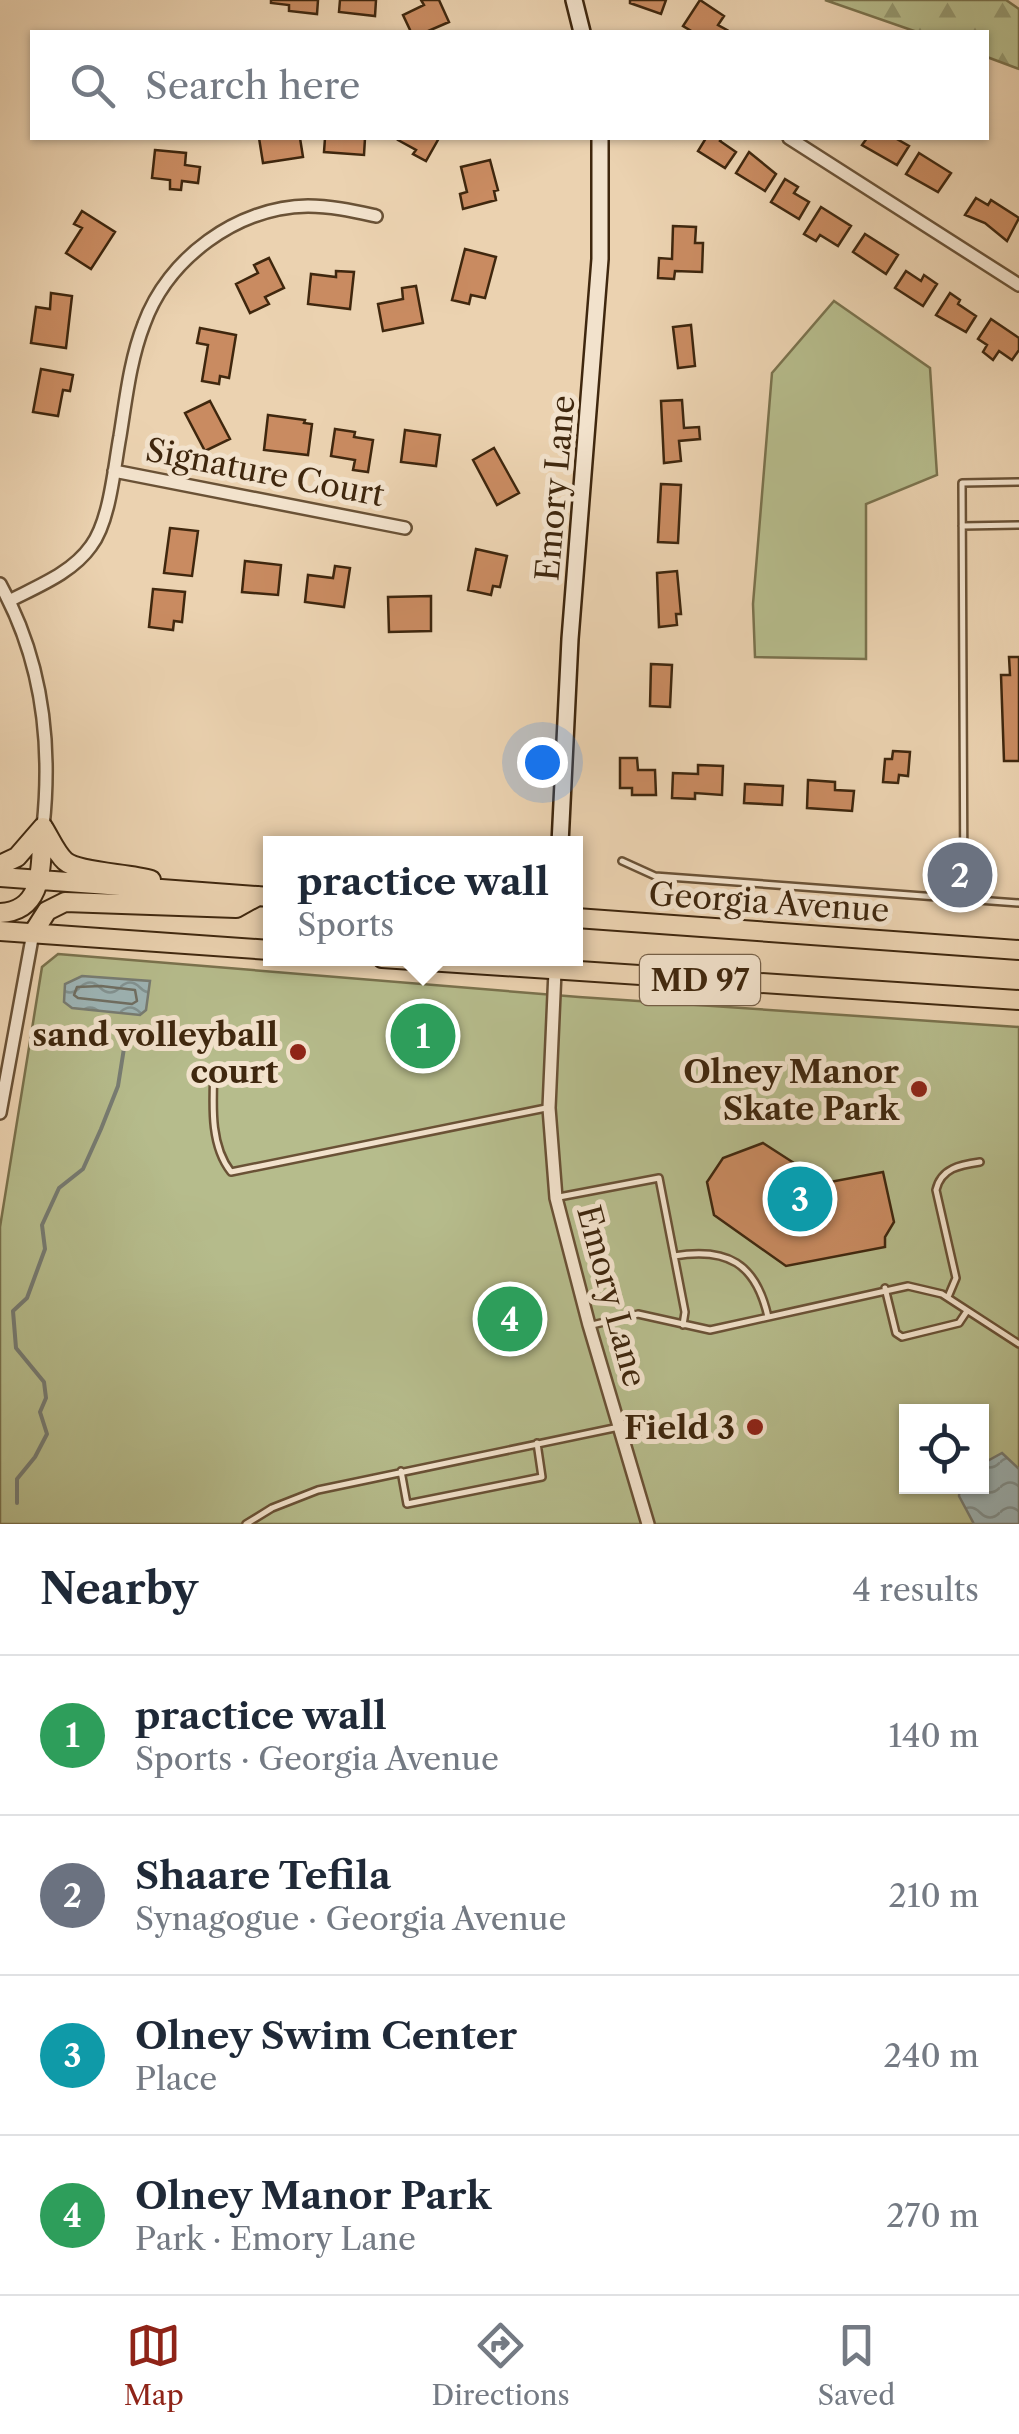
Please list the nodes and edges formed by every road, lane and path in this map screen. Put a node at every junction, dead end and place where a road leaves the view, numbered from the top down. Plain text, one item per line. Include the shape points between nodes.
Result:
1 (574, 0) edge
2 (582, 30) edge
3 (600, 140) edge
4 (792, 140) edge
5 (376, 216) dead end
6 (1019, 284) edge
7 (114, 470) junction
8 (1019, 482) edge
9 (1019, 525) edge
10 (962, 526) junction
11 (405, 528) dead end
12 (0, 584) edge
13 (9, 600) junction
14 (43, 828) junction
15 (560, 836) edge
16 (622, 861) dead end
17 (0, 865) edge
18 (0, 878) edge
19 (39, 880) junction
20 (178, 890) junction
21 (263, 896) edge
22 (263, 896) edge
23 (964, 900) junction
24 (1019, 904) edge
25 (0, 913) edge
26 (583, 919) edge
27 (0, 931) edge
28 (32, 934) junction
29 (263, 950) edge
30 (1019, 950) edge
31 (555, 966) edge
32 (568, 966) edge
33 (1019, 1000) edge
34 (214, 1068) dead end
35 (549, 1108) junction
36 (0, 1113) edge
37 (980, 1162) dead end
38 (556, 1198) junction
39 (674, 1256) junction
40 (885, 1288) junction
41 (948, 1297) junction
42 (968, 1309) junction
43 (768, 1317) junction
44 (683, 1324) junction
45 (589, 1325) junction
46 (1019, 1344) edge
47 (620, 1427) junction
48 (538, 1444) junction
49 (401, 1471) junction
50 (246, 1524) edge
51 (648, 1524) edge

1 - 2 street
3 - 15 street, Emory Lane via 600,258
4 - 6 street
5 - 7 street via 335,208 278,209 231,226 185,259 144,324
7 - 11 street, Signature Court
7 - 13 street via 94,544 61,573
8 - 10 lane via 962,482
9 - 10 lane
10 - 23 lane
12 - 13 street
13 - 14 street via 43,707
14 - 17 main road
14 - 19 main road
14 - 20 main road via 74,867
16 - 23 lane via 655,876
18 - 19 main road
19 - 20 main road
19 - 25 main road via 26,906
20 - 21 main road
22 - 28 main road via 236,908 65,902 47,910
23 - 24 lane
26 - 30 main road, Georgia Avenue / MD 97
27 - 28 main road
28 - 29 main road
28 - 36 street
31 - 35 street, Emory Lane
32 - 33 main road, MD 97
34 - 35 lane via 212,1118 231,1172
35 - 38 street, Emory Lane
37 - 41 lane via 938,1179 956,1278
38 - 39 lane via 659,1178
38 - 45 street, Emory Lane
39 - 43 lane via 709,1252 749,1273
39 - 44 lane
40 - 41 lane via 926,1288
40 - 42 lane via 902,1337 959,1323
40 - 43 lane
41 - 42 lane
42 - 46 lane
43 - 44 lane via 710,1330
44 - 45 lane via 638,1314
45 - 47 street, Emory Lane
47 - 48 lane
47 - 51 street, Emory Lane
48 - 49 lane
48 - 49 lane via 542,1477 407,1504
49 - 50 lane via 310,1492

